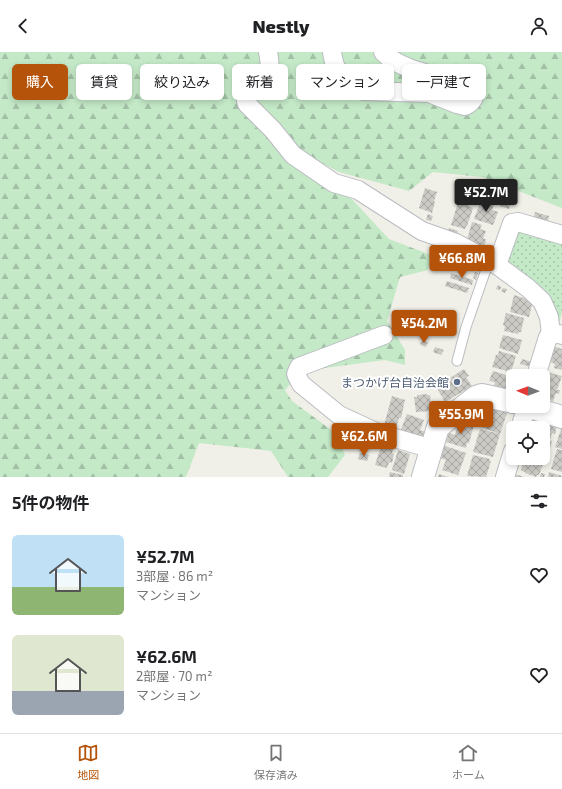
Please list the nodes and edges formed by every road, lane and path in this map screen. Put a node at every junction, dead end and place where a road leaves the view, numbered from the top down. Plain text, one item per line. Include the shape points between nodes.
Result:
1 (268, 52) edge
2 (332, 52) edge
3 (382, 52) edge
4 (562, 235) edge
5 (493, 263) junction
6 (384, 335) dead end
7 (557, 335) edge
8 (457, 361) dead end
9 (538, 369) edge
10 (506, 400) edge
11 (549, 413) edge
12 (562, 417) edge
13 (432, 449) junction
14 (509, 465) edge
15 (423, 477) edge
16 (505, 477) edge

1 - 5 street via 270,73 248,92 246,100 293,154 334,183 358,190 422,231 456,243
2 - 3 street via 335,68 346,83 354,88 364,91 429,92 465,106 474,99 473,85 466,81 404,66
4 - 5 street via 518,222 512,223
5 - 7 street via 542,301
5 - 8 lane via 468,321
6 - 13 street via 299,366 296,374 301,384 339,415 378,433
7 - 9 street via 548,337
10 - 13 street via 482,395 476,397 438,427
11 - 12 street
13 - 15 street
14 - 16 street

